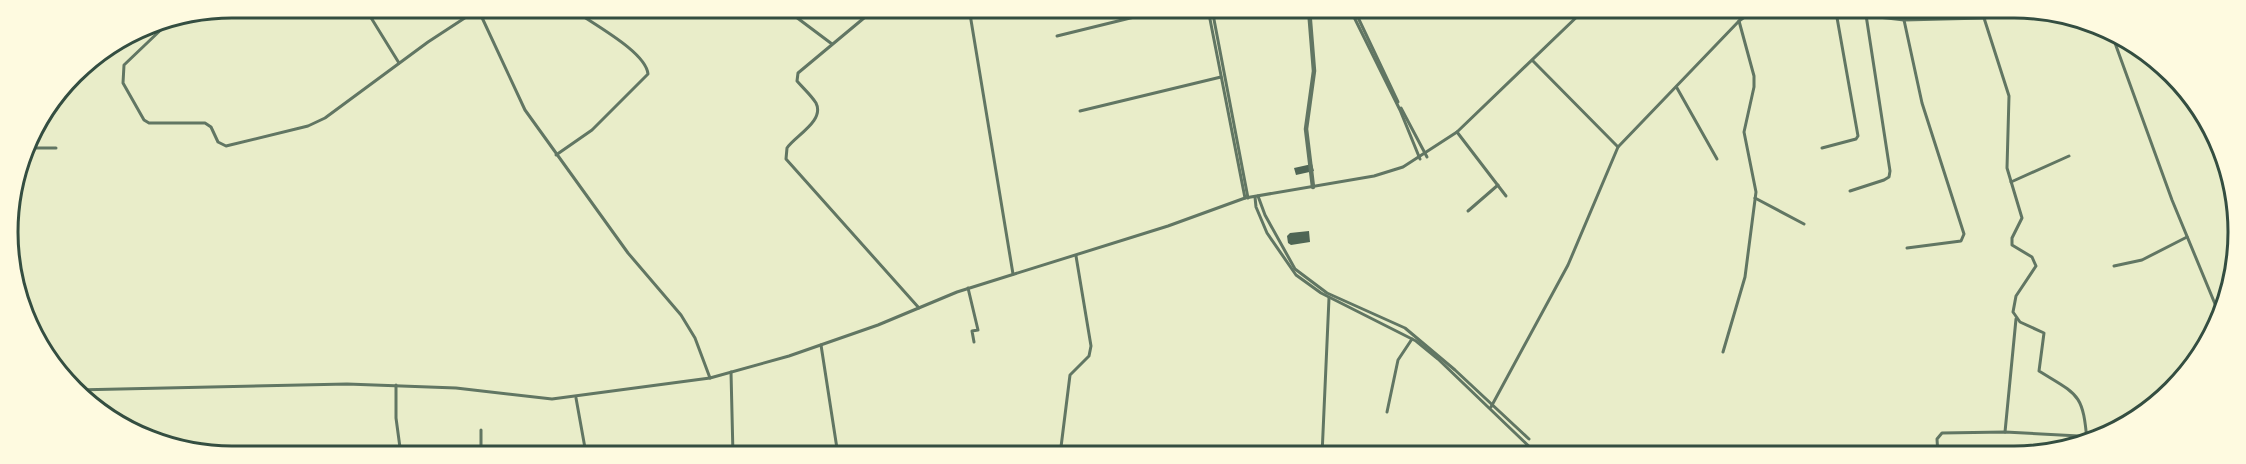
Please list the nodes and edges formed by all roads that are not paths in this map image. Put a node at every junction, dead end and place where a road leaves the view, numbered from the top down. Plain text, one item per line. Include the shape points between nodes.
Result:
1 (371, 18) edge
2 (464, 18) edge
3 (484, 18) edge
4 (585, 18) edge
5 (797, 18) edge
6 (864, 18) edge
7 (971, 18) edge
8 (1132, 18) edge
9 (1211, 18) edge
10 (1212, 18) edge
11 (1310, 18) edge
12 (1356, 18) edge
13 (1357, 18) edge
14 (1576, 18) edge
15 (1743, 18) edge
16 (1837, 18) edge
17 (1866, 18) edge
18 (1889, 18) edge
19 (1984, 18) joint
20 (1904, 20) junction
21 (1739, 21) junction
22 (161, 30) edge
23 (1057, 36) dead end
24 (2115, 43) edge
25 (832, 44) junction
26 (1532, 61) junction
27 (399, 63) junction
28 (1221, 77) junction
29 (1677, 88) junction
30 (1080, 111) dead end
31 (1457, 132) junction
32 (1618, 147) junction
33 (35, 148) edge
34 (56, 148) dead end
35 (1822, 148) dead end
36 (556, 154) junction
37 (2069, 156) dead end
38 (1427, 157) dead end
39 (1420, 159) junction
40 (1717, 159) dead end
41 (2011, 182) junction
42 (1498, 185) junction
43 (1313, 187) junction
44 (1850, 191) dead end
45 (1506, 196) dead end
46 (1256, 197) junction
47 (1247, 198) junction
48 (1755, 198) junction
49 (1468, 210) dead end
50 (1804, 224) dead end
51 (2187, 237) junction
52 (1907, 248) dead end
53 (1076, 256) junction
54 (2114, 266) dead end
55 (1013, 274) junction
56 (968, 288) junction
57 (1329, 298) junction
58 (2215, 305) edge
59 (919, 308) junction
60 (2016, 319) junction
61 (1412, 339) junction
62 (974, 342) dead end
63 (821, 345) junction
64 (1723, 352) dead end
65 (731, 372) junction
66 (710, 378) junction
67 (396, 385) junction
68 (88, 390) edge
69 (576, 398) junction
70 (1491, 407) junction
71 (1387, 412) dead end
72 (481, 430) dead end
73 (2005, 432) junction
74 (2086, 434) edge
75 (2073, 438) edge
76 (1529, 439) dead end
77 (400, 446) edge
78 (481, 446) edge
79 (585, 446) edge
80 (733, 446) edge
81 (837, 446) edge
82 (1061, 446) edge
83 (1322, 446) edge
84 (1529, 446) edge
85 (1937, 446) edge

1 - 27 street
2 - 27 street
3 - 36 street via 525,110
4 - 36 street via 614,34 645,65 648,74 592,130
5 - 25 street
6 - 25 street
7 - 55 street
8 - 23 street
9 - 28 street
10 - 47 street
11 - 43 street via 1314,71 1306,129
12 - 39 street
13 - 38 street
14 - 26 street
15 - 21 street
16 - 35 street via 1858,136
17 - 44 street via 1890,171 1884,180
18 - 20 street
19 - 20 street
19 - 41 street via 2009,96 2005,153
20 - 52 street via 1922,103 1964,234 1961,241
21 - 29 street
21 - 48 street via 1754,76 1744,132 1756,184
22 - 27 street via 124,65 123,83 144,120 204,123 212,127 221,145 308,126 340,109
24 - 51 street
25 - 59 street via 798,73 798,81 818,110 814,121 787,148 786,159
26 - 31 street
26 - 32 street
28 - 30 street
28 - 47 street
29 - 32 street
29 - 40 street
31 - 39 street
31 - 42 street
32 - 70 street via 1568,265
33 - 34 street
36 - 66 street via 628,253 681,315 695,338
37 - 41 street
39 - 43 street via 1387,173
41 - 60 street via 2022,218 2012,245 2031,256 2036,266 2016,296
42 - 45 street
42 - 49 street
43 - 46 street
46 - 47 street
46 - 57 street via 1256,207 1282,258 1307,285
46 - 76 street via 1295,269 1327,293 1405,328
47 - 53 street
48 - 50 street
48 - 64 street via 1745,277
51 - 54 street via 2142,260
51 - 58 street
53 - 55 street
53 - 82 street via 1091,346 1089,356 1070,375
55 - 56 street
56 - 59 street
56 - 62 street via 978,330 972,331
57 - 61 street
57 - 83 street
59 - 63 street
60 - 73 street
60 - 74 street via 2044,333 2040,371 2057,380 2082,404
61 - 70 street
61 - 71 street via 1398,360
63 - 65 street
63 - 81 street
65 - 66 street
65 - 80 street
66 - 69 street
67 - 68 street
67 - 69 street via 541,399
67 - 77 street
69 - 79 street
70 - 84 street
72 - 78 street
73 - 75 street
73 - 85 street via 1942,433

